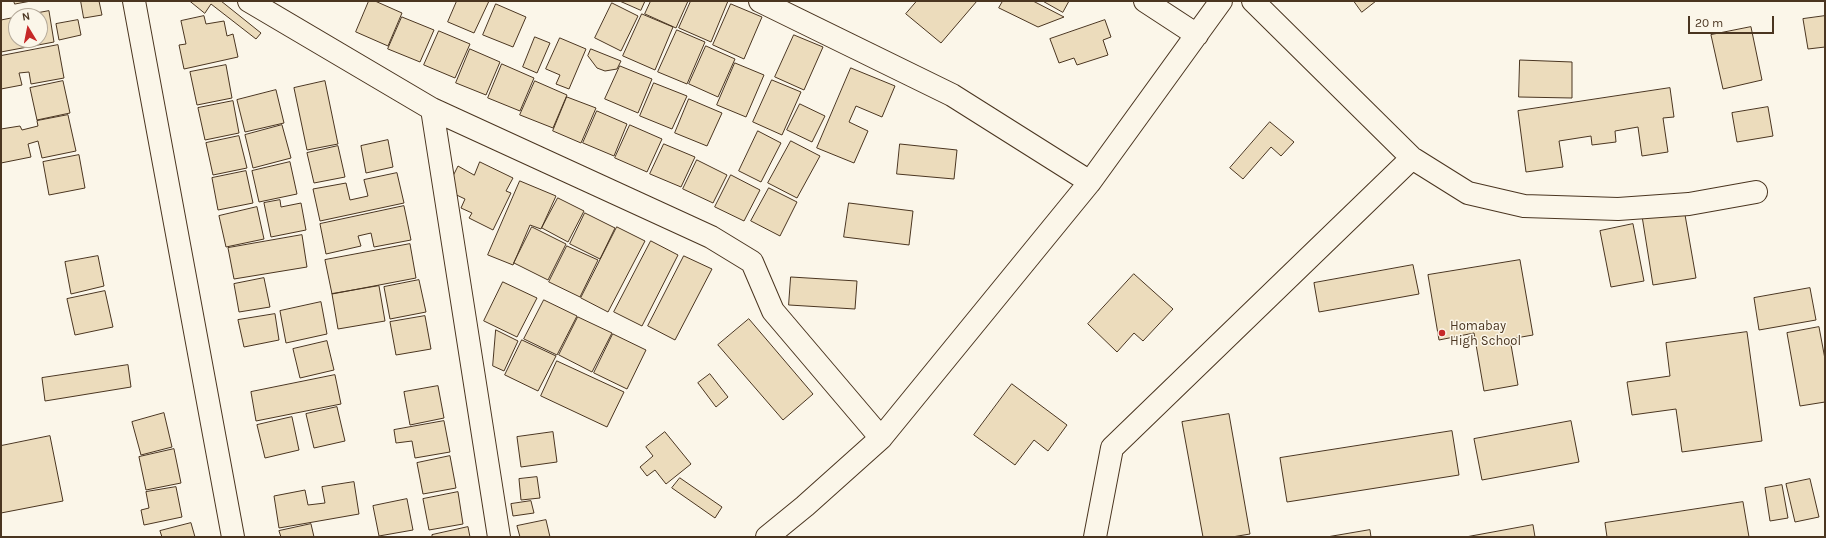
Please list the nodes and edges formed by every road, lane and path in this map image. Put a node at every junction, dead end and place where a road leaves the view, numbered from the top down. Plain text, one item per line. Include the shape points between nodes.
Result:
1 (134, 1) edge
2 (249, 1) edge
3 (760, 1) edge
4 (1145, 1) edge
5 (1221, 1) edge
6 (1253, 1) edge
7 (1197, 35) junction
8 (432, 109) junction
9 (1412, 158) junction
10 (1090, 182) junction
11 (1756, 192) dead end
12 (881, 438) junction
13 (233, 537) edge
14 (499, 537) edge
15 (766, 537) edge
16 (1095, 537) edge

1 - 13 street
2 - 8 street
3 - 10 street via 952,95
4 - 7 street
5 - 7 street
6 - 9 street
7 - 10 street
8 - 12 street via 711,237 752,262 773,311
8 - 14 street
9 - 11 street via 1468,193 1524,206 1618,208 1689,204
9 - 16 street via 1112,448
10 - 12 street
12 - 15 street

